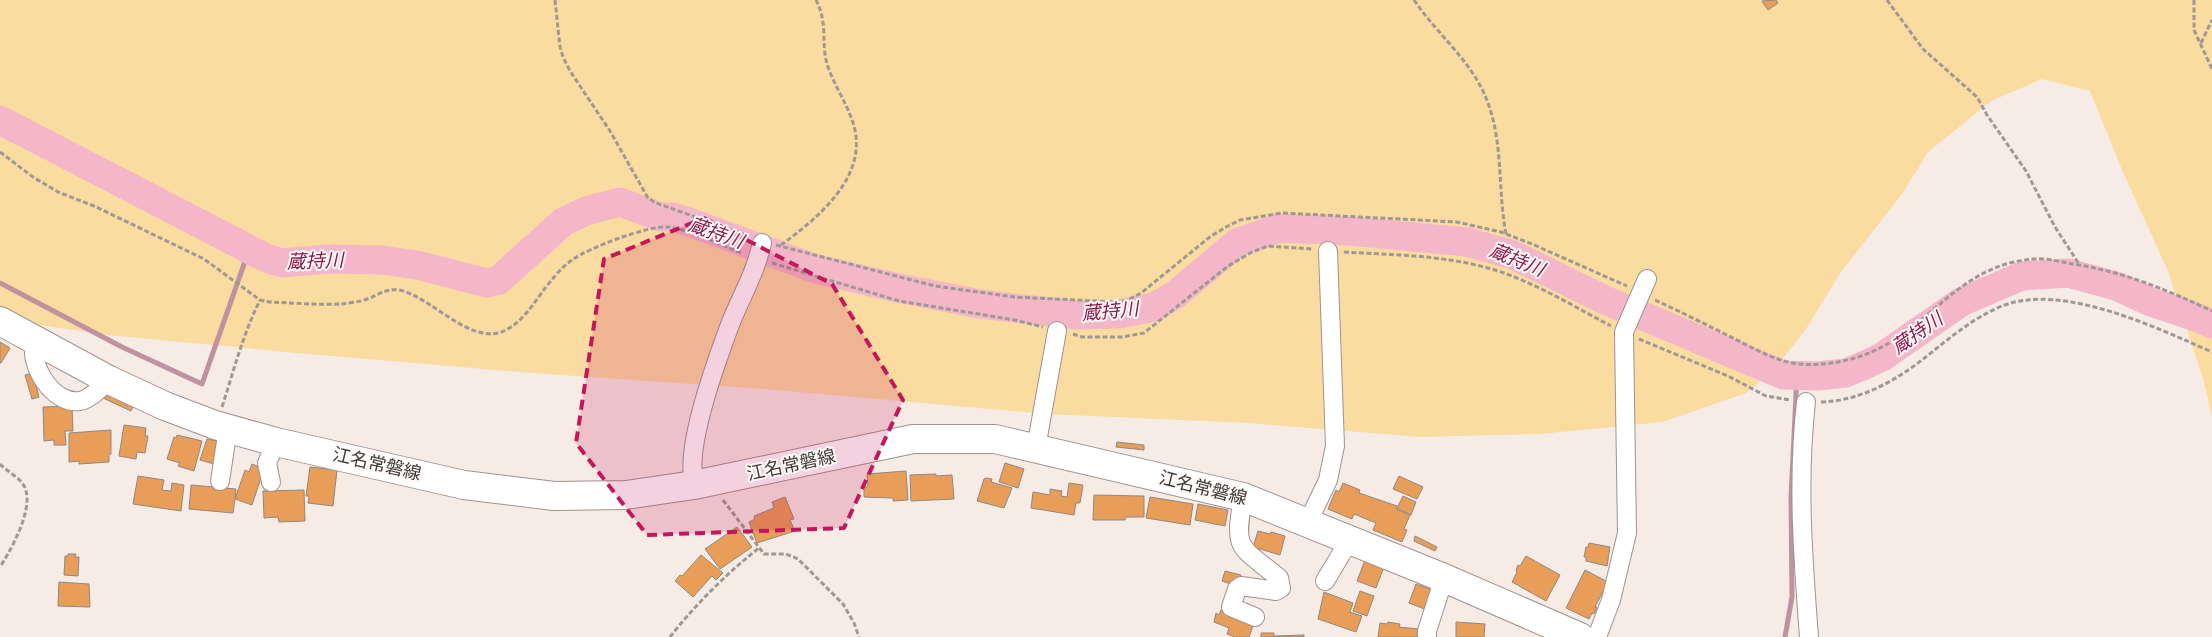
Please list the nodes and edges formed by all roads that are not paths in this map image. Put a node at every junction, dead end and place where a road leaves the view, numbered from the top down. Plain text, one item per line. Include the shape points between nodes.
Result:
1 (1328, 250) road end
2 (760, 251) road end
3 (1647, 279) dead end
4 (0, 321) edge
5 (1057, 331) road end
6 (1806, 402) road end
7 (222, 426) junction
8 (276, 442) junction
9 (1036, 448) junction
10 (220, 481) dead end
11 (271, 482) dead end
12 (704, 484) junction
13 (1244, 497) junction
14 (1308, 522) junction
15 (1350, 541) junction
16 (1444, 578) junction
17 (1325, 581) dead end
18 (1255, 617) dead end
19 (1566, 635) edge
20 (1427, 637) edge
21 (1597, 637) edge
22 (1809, 637) edge

1 - 14 street via 1335,446 1328,480
2 - 12 street via 706,395 691,468
3 - 21 street via 1624,332 1627,533 1611,600
4 - 7 main road, 江名常磐線 via 109,380 165,406
5 - 9 street
6 - 22 street via 1801,484
7 - 8 main road, 江名常磐線
7 - 10 street
8 - 11 street via 267,463
8 - 12 main road, 江名常磐線 via 464,485 554,496 626,495
9 - 12 main road, 江名常磐線 via 995,439 913,439
9 - 13 main road, 江名常磐線
13 - 14 main road, 江名常磐線
13 - 18 street via 1238,526 1242,548 1281,583 1281,588 1276,591 1241,586 1237,589 1231,607
14 - 15 main road, 江名常磐線
15 - 16 main road, 江名常磐線
15 - 17 street
16 - 19 main road, 江名常磐線
16 - 20 street

